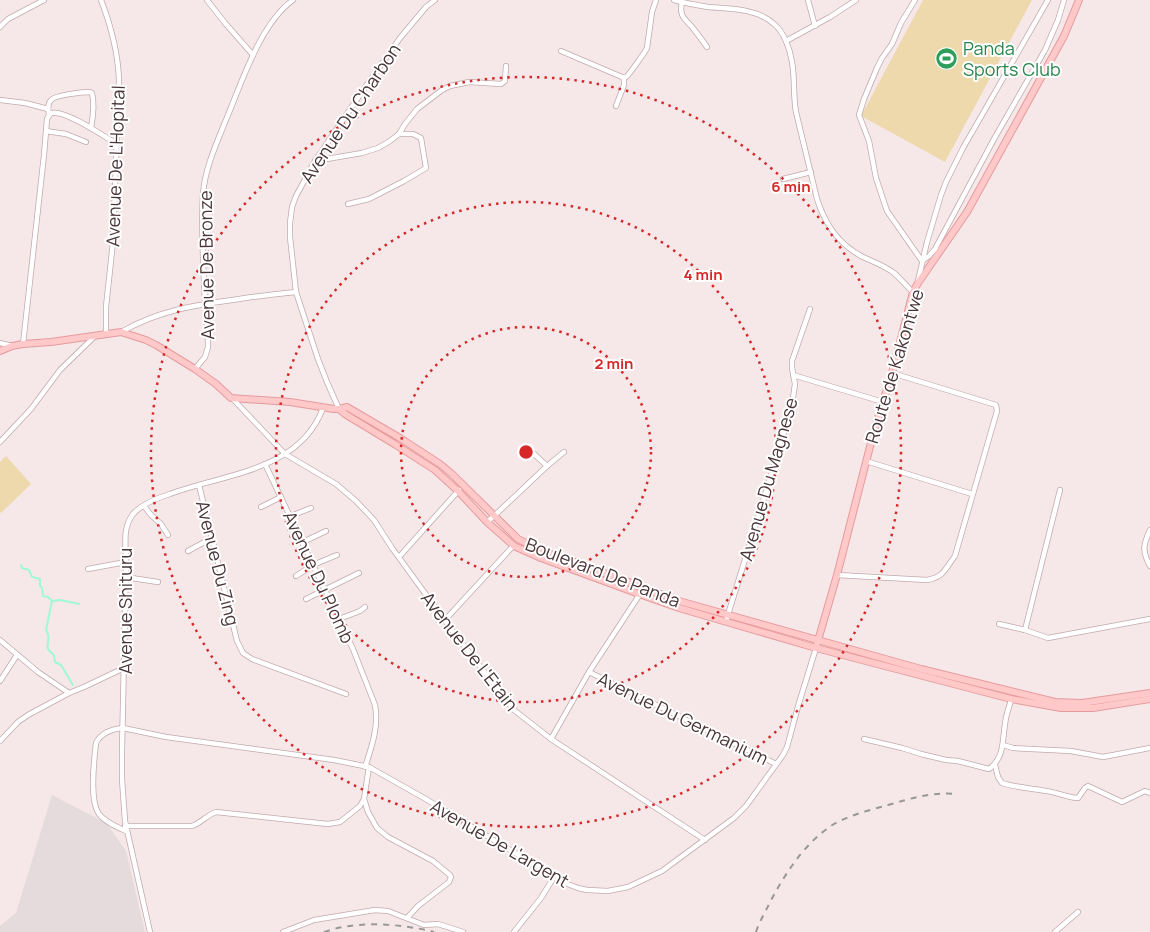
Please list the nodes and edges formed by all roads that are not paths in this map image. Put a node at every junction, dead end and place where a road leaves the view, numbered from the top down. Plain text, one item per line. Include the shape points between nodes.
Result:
1 (44, 0) edge
2 (101, 0) edge
3 (207, 0) edge
4 (293, 0) edge
5 (435, 0) edge
6 (656, 0) edge
7 (674, 0) edge
8 (808, 0) edge
9 (856, 0) edge
10 (914, 0) edge
11 (1048, 0) edge
12 (1064, 0) edge
13 (1079, 0) edge
14 (682, 2) junction
15 (815, 26) junction
16 (0, 27) edge
17 (786, 41) junction
18 (707, 47) dead end
19 (561, 52) dead end
20 (252, 55) junction
21 (506, 66) dead end
22 (624, 78) junction
23 (0, 100) edge
24 (616, 106) dead end
25 (48, 108) junction
26 (49, 115) junction
27 (91, 128) junction
28 (46, 131) junction
29 (399, 134) junction
30 (86, 142) dead end
31 (117, 144) junction
32 (315, 161) junction
33 (811, 172) junction
34 (783, 179) dead end
35 (348, 204) dead end
36 (922, 261) junction
37 (918, 283) junction
38 (296, 292) junction
39 (913, 292) junction
40 (205, 303) junction
41 (810, 309) dead end
42 (121, 332) junction
43 (106, 334) junction
44 (96, 335) junction
45 (0, 343) edge
46 (23, 344) junction
47 (12, 346) junction
48 (0, 351) edge
49 (195, 369) junction
50 (892, 373) junction
51 (793, 375) junction
52 (231, 398) junction
53 (883, 402) junction
54 (323, 408) junction
55 (339, 409) junction
56 (372, 422) junction
57 (369, 429) junction
58 (400, 438) junction
59 (0, 442) edge
60 (396, 445) junction
61 (564, 452) dead end
62 (285, 454) junction
63 (533, 454) dead end
64 (866, 461) junction
65 (265, 464) junction
66 (546, 466) junction
67 (199, 485) junction
68 (464, 486) junction
69 (1060, 490) dead end
70 (458, 491) junction
71 (972, 494) junction
72 (281, 497) junction
73 (144, 506) junction
74 (261, 507) dead end
75 (311, 508) dead end
76 (291, 516) junction
77 (494, 516) junction
78 (487, 522) junction
79 (1150, 530) edge
80 (326, 532) dead end
81 (168, 535) dead end
82 (212, 538) junction
83 (303, 542) junction
84 (516, 543) junction
85 (188, 551) dead end
86 (337, 555) dead end
87 (399, 557) junction
88 (126, 562) junction
89 (314, 564) junction
90 (1150, 566) edge
91 (88, 569) dead end
92 (359, 573) dead end
93 (837, 575) junction
94 (296, 576) dead end
95 (125, 577) junction
96 (158, 582) dead end
97 (325, 589) junction
98 (641, 591) junction
99 (306, 599) dead end
100 (365, 607) dead end
101 (727, 618) junction
102 (1150, 618) edge
103 (339, 619) junction
104 (445, 620) junction
105 (999, 624) dead end
106 (1024, 630) junction
107 (0, 640) edge
108 (817, 644) junction
109 (17, 655) junction
110 (124, 668) junction
111 (589, 672) junction
112 (0, 681) edge
113 (961, 683) junction
114 (69, 693) junction
115 (1150, 693) edge
116 (346, 694) dead end
117 (1011, 699) junction
118 (1150, 699) edge
119 (123, 728) junction
120 (551, 739) junction
121 (864, 739) dead end
122 (0, 741) edge
123 (1003, 745) junction
124 (1150, 748) edge
125 (776, 764) junction
126 (995, 765) junction
127 (367, 767) junction
128 (1150, 792) edge
129 (364, 799) junction
130 (126, 828) junction
131 (705, 840) junction
132 (554, 877) junction
133 (1078, 912) dead end
134 (407, 918) junction
135 (150, 932) edge
136 (283, 932) edge
137 (463, 932) edge
138 (514, 932) edge
139 (1055, 932) edge

1 - 16 street via 8,19
2 - 31 street, Avenue De L'Hopital via 119,68
3 - 20 street
4 - 20 street, Avenue De Bronze via 275,18
5 - 32 street, Avenue Du Charbon via 400,38
6 - 22 street via 645,53
7 - 14 street
8 - 15 street
9 - 15 street
10 - 36 street via 877,68 859,115 887,211
11 - 36 street via 946,182
12 - 36 street via 1045,50 935,248
13 - 37 street, Route de Kakontwe via 1064,36 971,204
14 - 17 street via 755,14 775,24
14 - 18 street via 683,17
15 - 17 street
17 - 33 street via 794,74 796,112
19 - 22 street
20 - 40 street, Avenue De Bronze via 205,178 202,231
21 - 29 street via 505,81 501,84 469,82 442,90 417,109
22 - 24 street
23 - 25 street
25 - 26 street
25 - 27 street via 54,97 92,93
26 - 27 street via 62,115
26 - 28 street
27 - 31 street
28 - 30 street
28 - 46 street
29 - 32 street via 378,148
29 - 35 street via 413,134 421,138 426,168 369,199
31 - 43 street, Avenue De L'Hopital
32 - 38 street, Avenue Du Charbon via 292,207 290,237
33 - 34 street
33 - 39 street via 821,212 832,232 848,248 885,267
36 - 37 street
37 - 39 street, Route de Kakontwe
38 - 40 street
38 - 55 street, Avenue Du Charbon
39 - 50 street, Route de Kakontwe
40 - 42 street via 151,317
40 - 49 street, Avenue De Bronze via 207,351
41 - 51 street, Avenue Du Magnese via 792,362
42 - 43 street
42 - 49 street via 151,342
43 - 44 street
44 - 46 street
44 - 59 street via 60,370
45 - 47 street
46 - 47 street
47 - 48 street
49 - 52 street
50 - 53 street, Route de Kakontwe
50 - 71 street via 996,406
51 - 53 street
51 - 101 street, Avenue Du Magnese via 793,398
52 - 54 street, Boulevard De Panda
52 - 62 street, Avenue De L'Etain
53 - 64 street, Route de Kakontwe
54 - 55 street, Boulevard De Panda
54 - 62 street, Avenue Shituru via 308,436
55 - 56 street, Boulevard De Panda via 347,407
55 - 57 street, Boulevard De Panda
56 - 57 street
56 - 58 street, Boulevard De Panda
57 - 60 street, Boulevard De Panda
58 - 60 street
58 - 68 street, Boulevard De Panda via 440,464
60 - 70 street, Boulevard De Panda via 435,470
61 - 66 street
62 - 65 street, Avenue Shituru
62 - 87 street, Avenue De L'Etain via 336,484 356,501 374,520
63 - 66 street
64 - 71 street
64 - 93 street, Route de Kakontwe
65 - 67 street, Avenue Shituru
65 - 72 street, Avenue Du Plomb
66 - 77 street
67 - 73 street, Avenue Shituru
67 - 82 street, Avenue Du Zing
68 - 70 street
68 - 77 street, Boulevard De Panda
69 - 106 street
70 - 78 street, Boulevard De Panda
70 - 87 street
71 - 93 street via 955,556 941,575 927,580
72 - 74 street
72 - 76 street, Avenue Du Plomb
73 - 81 street
73 - 88 street, Avenue Shituru via 133,514 126,529
75 - 76 street
76 - 83 street, Avenue Du Plomb
77 - 78 street
77 - 84 street, Boulevard De Panda
78 - 84 street, Boulevard De Panda
79 - 90 street via 1144,542
80 - 83 street
82 - 85 street
82 - 116 street, Avenue Du Zing via 243,654
83 - 89 street, Avenue Du Plomb
84 - 98 street, Boulevard De Panda via 578,563
84 - 104 street
86 - 89 street
87 - 104 street, Avenue De L'Etain
88 - 91 street
88 - 95 street, Avenue Shituru
89 - 94 street
89 - 97 street, Avenue Du Plomb
92 - 97 street
93 - 108 street, Route de Kakontwe
95 - 96 street
95 - 110 street, Avenue Shituru
97 - 99 street
97 - 103 street, Avenue Du Plomb
98 - 101 street, Boulevard De Panda
98 - 111 street
100 - 103 street
101 - 108 street, Boulevard De Panda
102 - 106 street via 1048,638
103 - 127 street, Avenue Du Plomb via 376,711 375,733
104 - 120 street, Avenue De L'Etain via 514,710
105 - 106 street
107 - 109 street
108 - 113 street, Boulevard De Panda
108 - 125 street, Avenue De L'argent via 787,747
109 - 112 street
109 - 114 street
110 - 114 street
110 - 119 street, Avenue Shituru
111 - 120 street
111 - 125 street, Avenue Du Germanium
113 - 115 street via 1055,702 1082,703
113 - 117 street
114 - 122 street via 18,722
117 - 118 street via 1060,708 1093,708
117 - 123 street
119 - 127 street, Avenue De L'argent
119 - 130 street, Avenue Shituru via 122,779
119 - 130 street via 104,734 96,743 93,790 94,803 100,815 112,824
120 - 131 street, Avenue De L'Etain
121 - 126 street via 989,769
123 - 124 street via 1103,756
123 - 126 street
125 - 131 street, Avenue De L'argent via 746,806
126 - 128 street via 1002,783 1071,798 1078,798 1088,786 1122,802
127 - 129 street, Avenue Du Plomb
127 - 132 street, Avenue De L'argent
129 - 130 street via 340,822 328,824 216,812 192,826
129 - 134 street via 377,828 433,861 451,877
130 - 135 street, Avenue Shituru
131 - 132 street, Avenue De L'argent via 662,871 621,889 587,890
132 - 138 street
133 - 139 street
134 - 136 street via 375,910 314,920
134 - 137 street

